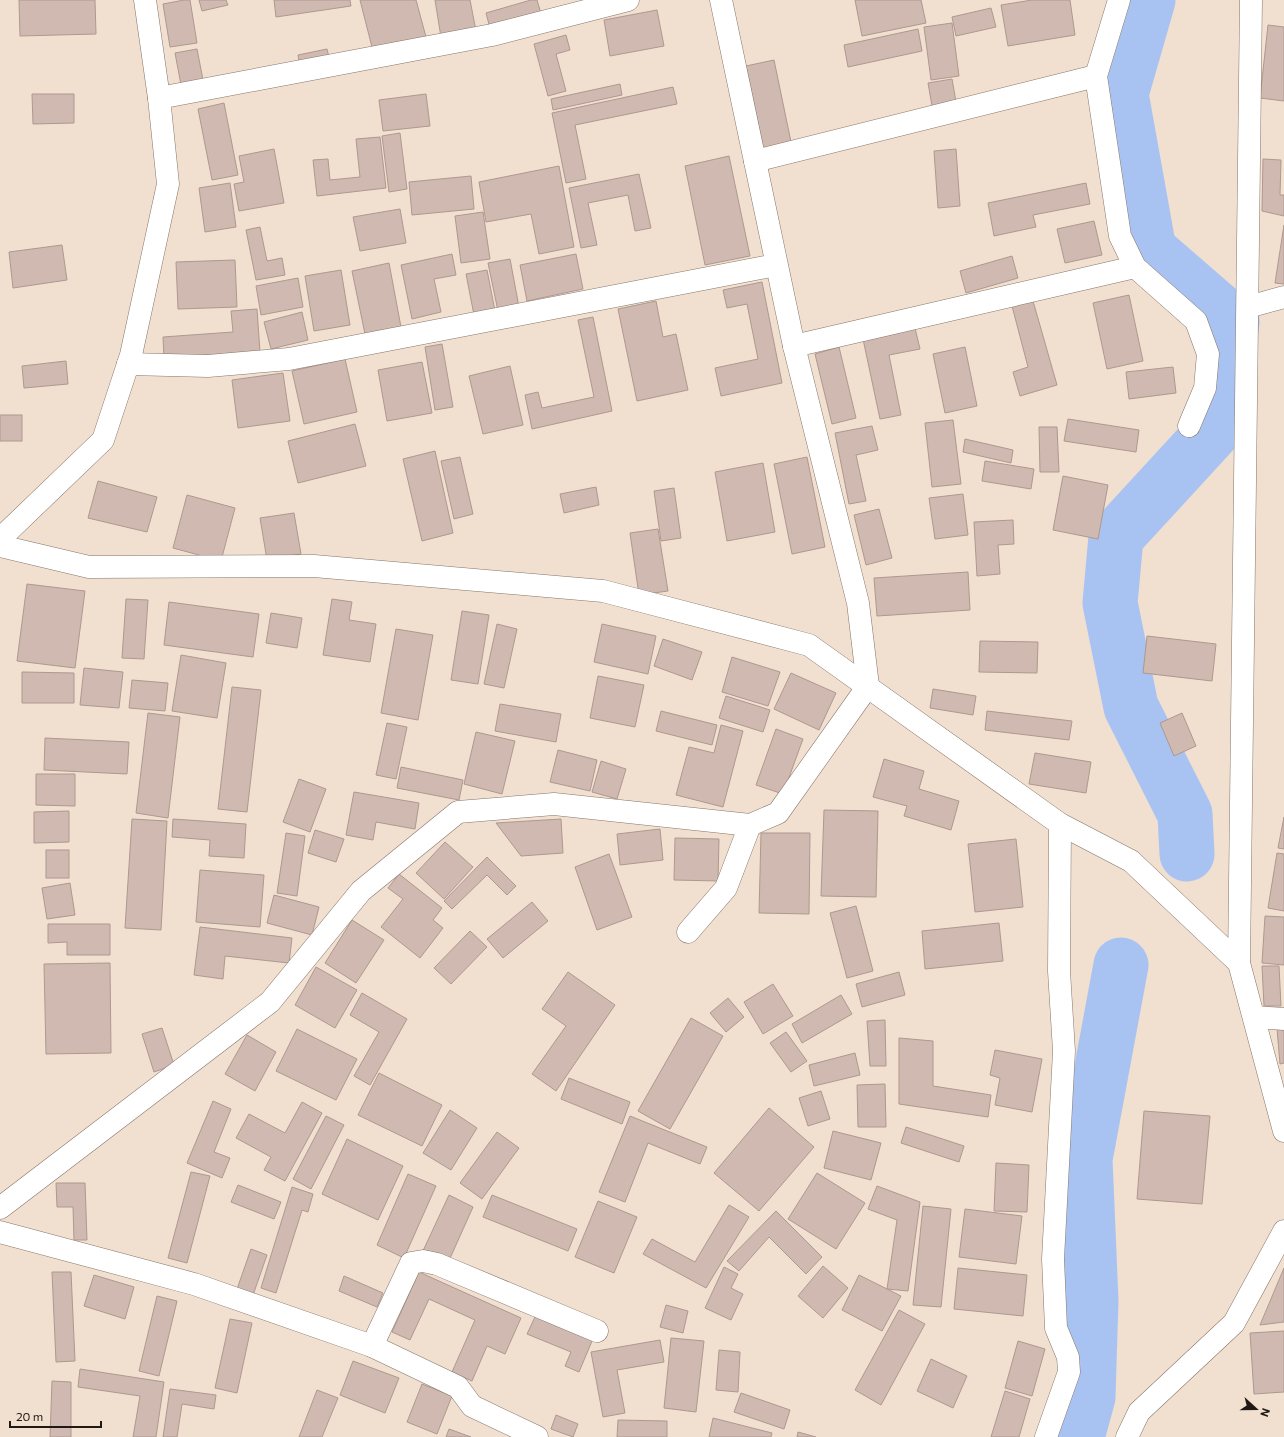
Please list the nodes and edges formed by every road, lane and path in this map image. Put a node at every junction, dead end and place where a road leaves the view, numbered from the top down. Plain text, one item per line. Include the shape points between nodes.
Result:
1 (145, 0) edge
2 (628, 0) edge
3 (721, 0) edge
4 (1119, 0) edge
5 (1251, 0) edge
6 (1096, 76) junction
7 (159, 98) junction
8 (755, 161) junction
9 (776, 265) junction
10 (1135, 267) junction
11 (1284, 297) edge
12 (1248, 306) junction
13 (794, 346) junction
14 (128, 364) junction
15 (1189, 426) dead end
16 (0, 539) edge
17 (0, 546) edge
18 (868, 686) junction
19 (1060, 824) junction
20 (750, 825) junction
21 (688, 932) dead end
22 (1239, 963) junction
23 (1255, 1018) junction
24 (1284, 1019) edge
25 (1284, 1131) edge
26 (0, 1208) edge
27 (1284, 1231) edge
28 (0, 1232) edge
29 (597, 1331) dead end
30 (372, 1346) junction
31 (537, 1437) edge
32 (1046, 1437) edge
33 (1127, 1437) edge

1 - 7 street
2 - 7 street via 492,36
3 - 8 street
4 - 6 street
5 - 12 street
6 - 8 street
6 - 10 street via 1120,236
7 - 14 street via 168,184
8 - 9 street
9 - 13 street
9 - 14 street via 289,359 208,366
10 - 13 street
10 - 15 street via 1196,321 1208,354 1205,388
11 - 12 street
12 - 22 street
13 - 18 street via 858,603
14 - 16 street via 103,440
17 - 18 street via 89,567 314,566 603,591 809,645
18 - 19 street
18 - 20 street via 778,814
19 - 22 street via 1131,861
19 - 32 street via 1059,971 1064,1051 1053,1259 1056,1328 1068,1357 1069,1372
20 - 21 street via 726,888
20 - 26 street via 554,804 458,812 361,891 270,1002
22 - 23 street
23 - 24 street
23 - 25 street
27 - 33 street via 1234,1323 1139,1412
28 - 30 street via 194,1284
29 - 30 street via 437,1264 423,1261 412,1263
30 - 31 street via 458,1387 472,1406

